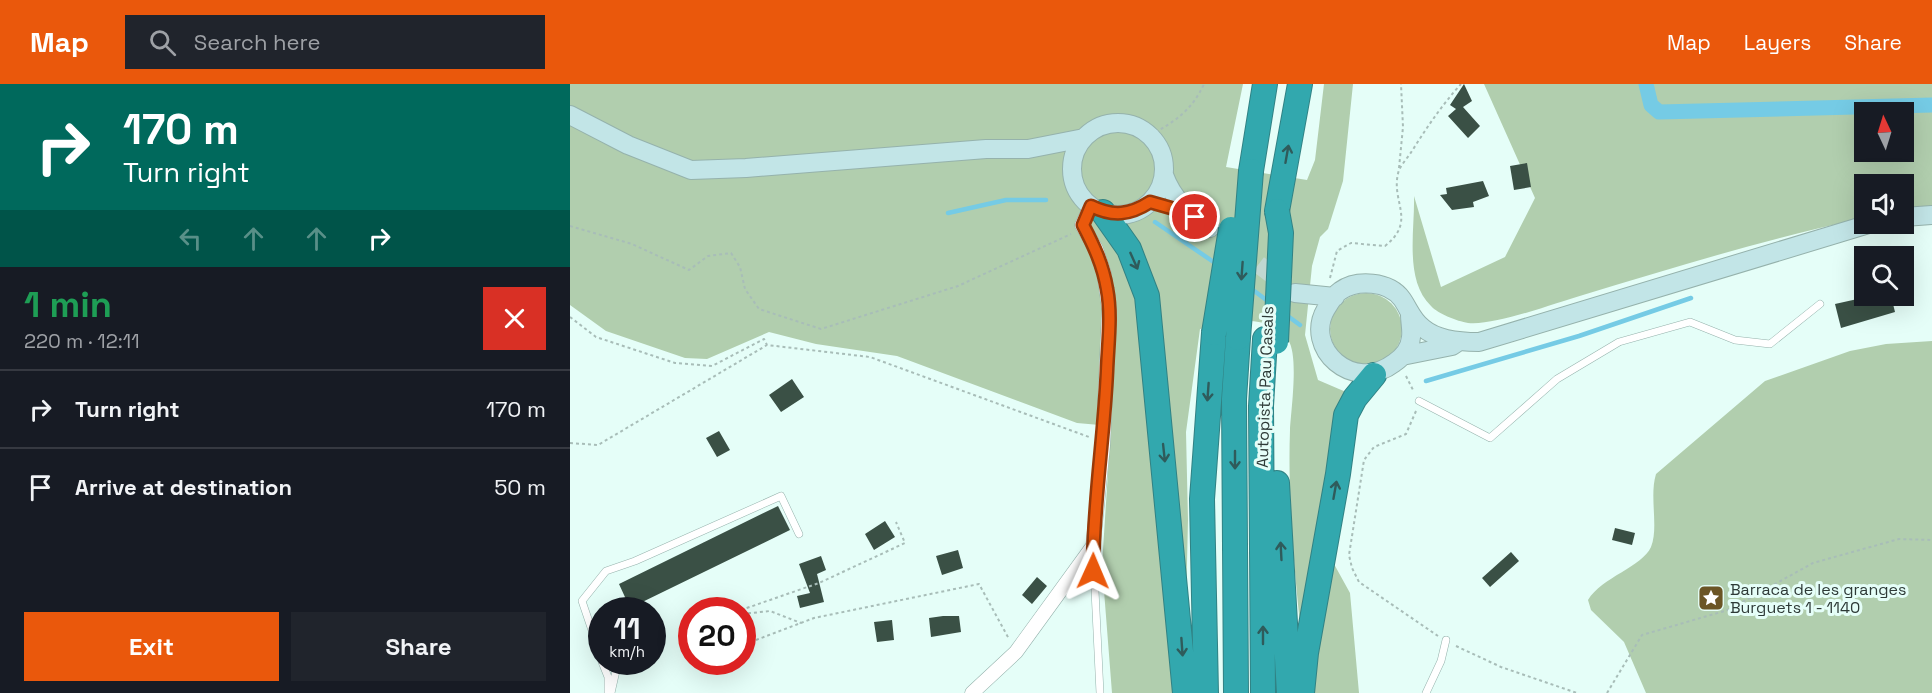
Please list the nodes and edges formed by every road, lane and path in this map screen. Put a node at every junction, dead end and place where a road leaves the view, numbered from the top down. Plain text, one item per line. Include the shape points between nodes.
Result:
1 (1204, 84) edge
2 (1255, 84) edge
3 (1265, 84) edge
4 (1300, 84) edge
5 (1401, 84) edge
6 (1461, 84) edge
7 (570, 116) edge
8 (1150, 135) junction
9 (1084, 138) junction
10 (1028, 149) junction
11 (1246, 169) junction
12 (1399, 171) junction
13 (1072, 173) junction
14 (1164, 175) junction
15 (1150, 202) junction
16 (1097, 209) junction
17 (1184, 209) junction
18 (1932, 215) edge
19 (1914, 216) edge
20 (1083, 225) junction
21 (570, 226) edge
22 (1210, 228) dead end
23 (1854, 229) edge
24 (1337, 294) junction
25 (1820, 304) dead end
26 (1410, 315) junction
27 (570, 317) edge
28 (1322, 319) junction
29 (1270, 341) junction
30 (1458, 342) junction
31 (767, 345) junction
32 (1402, 356) junction
33 (1374, 375) junction
34 (1419, 401) dead end
35 (1406, 434) dead end
36 (1103, 442) junction
37 (570, 443) edge
38 (896, 522) dead end
39 (799, 534) dead end
40 (1932, 540) edge
41 (1093, 546) junction
42 (756, 607) edge
43 (756, 612) edge
44 (588, 619) edge
45 (801, 623) junction
46 (756, 640) dead end
47 (1446, 640) junction
48 (1016, 652) junction
49 (607, 675) edge
50 (615, 675) edge
51 (610, 693) edge
52 (972, 693) edge
53 (1100, 693) edge
54 (1185, 693) edge
55 (1206, 693) edge
56 (1236, 693) edge
57 (1263, 693) edge
58 (1289, 693) edge
59 (1302, 693) edge
60 (1426, 693) edge
61 (1577, 693) edge
62 (1606, 693) edge

1 - 8 path via 1195,103 1176,121
2 - 11 highway
3 - 11 highway, Autopista Pau Casals
29 -> 4 highway, Autopista Pau Casals, bridge via 1277,211
5 - 12 path
6 - 12 path via 1434,114
7 - 10 street via 691,170
8 - 9 street via 1129,124 1116,123 1104,125
8 - 14 street via 1162,153
9 - 10 street
9 - 13 street via 1076,151
10 - 13 street via 1055,159
11 -> 55 highway, bridge via 1214,333 1202,498
11 -> 56 highway, Autopista Pau Casals, bridge via 1234,399
12 - 24 path via 1398,201 1403,220 1397,236 1385,246 1351,243 1337,251 1330,280
13 - 16 street via 1078,191
14 - 15 street via 1160,190
14 - 17 street
15 - 16 street via 1120,215
15 - 17 street
16 - 20 street
16 -> 54 highway via 1129,249 1147,296
17 - 22 street
18 - 19 street
20 - 21 path via 1064,239 958,286 820,329 759,309 730,254 708,255 689,270 632,244
20 - 36 street via 1096,249 1108,291
23 - 30 street via 1522,330 1479,342
24 - 26 street via 1360,284 1384,286 1401,297
24 - 28 street
24 - 28 street via 1295,292
25 - 34 lane via 1770,344 1735,340 1690,322 1619,342 1557,379 1490,438
26 - 30 street via 1424,330
26 - 32 street via 1411,338
27 - 31 path via 596,337 675,363 712,366 764,339
28 - 33 street via 1323,342 1332,360 1346,370
57 -> 29 highway, Autopista Pau Casals via 1262,406
58 -> 29 highway
30 - 32 street
31 - 36 path via 870,357
31 - 37 path via 597,445
32 - 33 street
59 -> 33 highway via 1305,654 1346,415
35 - 47 path via 1374,447 1364,460 1349,555 1359,582 1428,632
36 - 41 street
38 - 42 path via 905,543
39 - 44 lane via 781,496 606,571 582,601
40 - 62 path via 1899,539 1813,563 1728,610 1642,635
41 - 48 street
41 - 53 lane
43 - 45 path via 770,611
45 - 46 path
45 - 48 path via 979,584
47 - 60 lane via 1441,662
47 - 61 path via 1501,667
48 - 52 street
49 - 51 lane
50 - 51 lane

